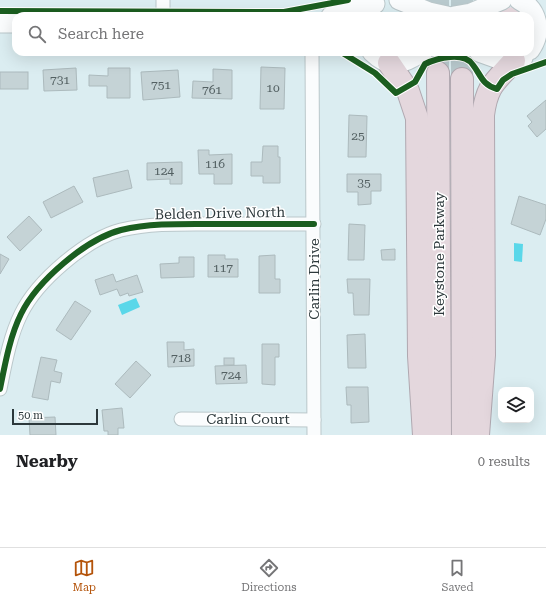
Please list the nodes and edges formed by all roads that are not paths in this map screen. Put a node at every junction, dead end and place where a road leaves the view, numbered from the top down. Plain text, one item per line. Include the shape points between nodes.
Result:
1 (163, 0) edge
2 (399, 0) edge
3 (502, 0) edge
4 (376, 7) edge
5 (164, 12) edge
6 (343, 12) edge
7 (429, 12) edge
8 (473, 12) edge
9 (534, 13) edge
10 (0, 23) edge
11 (12, 23) edge
12 (534, 40) edge
13 (546, 49) edge
14 (534, 52) edge
15 (312, 56) edge
16 (377, 56) edge
17 (380, 56) edge
18 (416, 56) edge
19 (490, 56) edge
20 (520, 56) edge
21 (523, 56) edge
22 (438, 73) tunnel mouth
23 (462, 79) tunnel mouth
24 (314, 224) junction
25 (0, 389) edge
26 (181, 419) dead end
27 (314, 420) junction
28 (314, 435) edge
29 (424, 435) edge
30 (440, 435) edge
31 (463, 435) edge
32 (478, 435) edge

1 - 5 street
2 - 7 main road
3 - 8 main road
4 - 6 main road via 364,5
9 - 12 main road via 537,36
10 - 11 main road
13 - 14 main road
15 - 24 street, Carlin Drive
16 - 29 highway via 408,91 417,118 419,356
17 - 18 main road via 404,63
19 - 20 main road via 502,61
21 - 32 highway via 493,83 488,92 483,115 484,355
22 - 30 highway, Keystone Parkway
23 - 31 highway, Keystone Parkway
24 - 25 street, Belden Drive North via 174,224 120,230 95,242 48,276 21,314
24 - 27 street, Carlin Drive
26 - 27 street, Carlin Court
27 - 28 street, Carlin Drive

